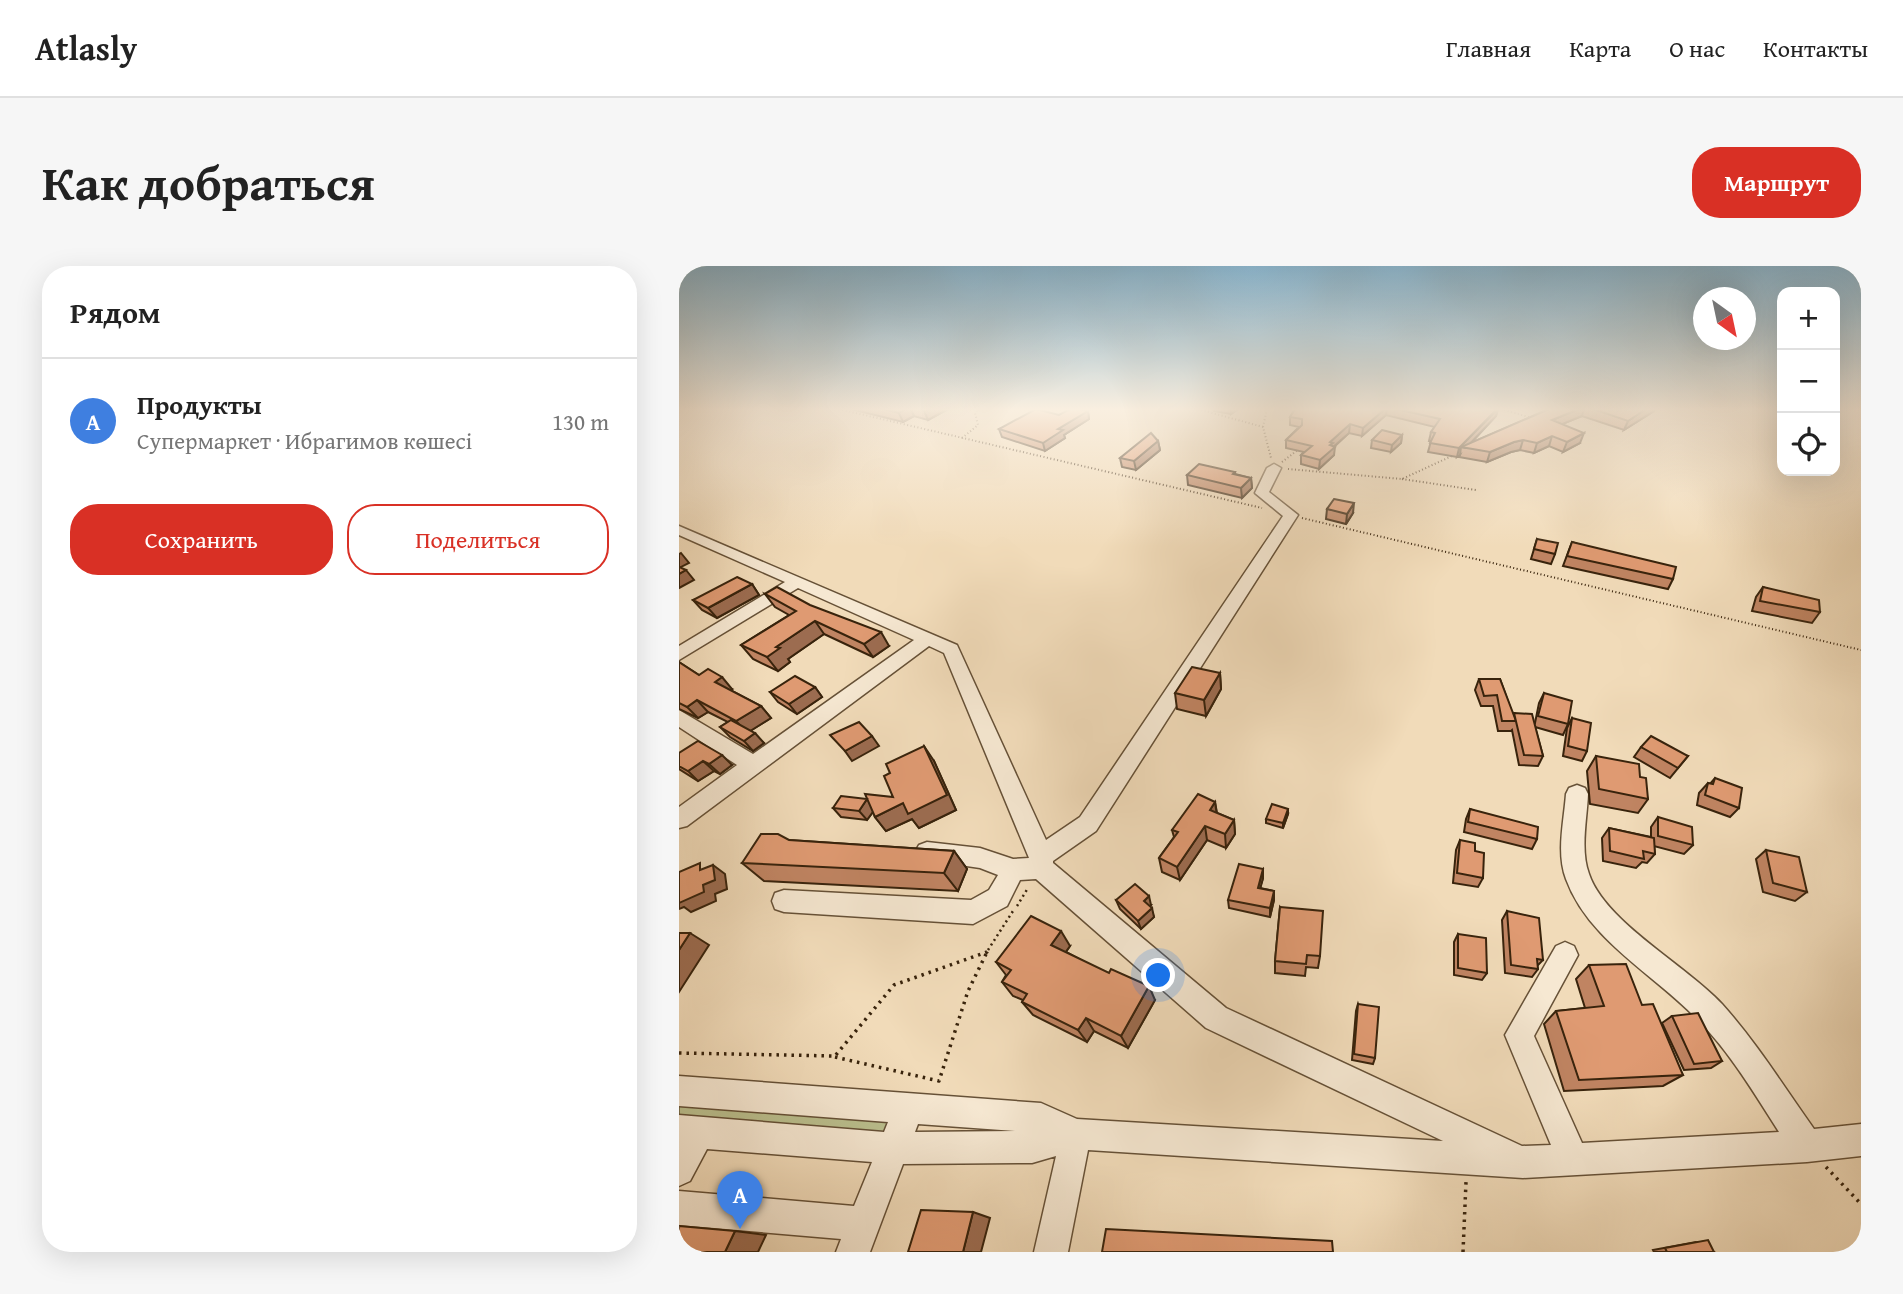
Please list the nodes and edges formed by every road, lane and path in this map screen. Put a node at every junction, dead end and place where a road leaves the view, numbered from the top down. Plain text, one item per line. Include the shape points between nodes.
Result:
1 (1035, 455) edge
2 (1271, 455) edge
3 (1291, 455) edge
4 (1455, 455) edge
5 (1274, 468) junction
6 (1402, 480) junction
7 (1476, 490) dead end
8 (1291, 515) junction
9 (685, 538) edge
10 (797, 582) junction
11 (927, 639) junction
12 (1861, 650) edge
13 (679, 654) edge
14 (679, 717) edge
15 (753, 765) junction
16 (1577, 794) dead end
17 (679, 819) edge
18 (905, 851) edge
19 (1041, 862) junction
20 (1013, 870) junction
21 (784, 901) dead end
22 (987, 952) junction
23 (1565, 955) dead end
24 (679, 1053) edge
25 (835, 1056) junction
26 (679, 1091) edge
27 (908, 1109) junction
28 (689, 1132) edge
29 (1076, 1133) junction
30 (1861, 1140) edge
31 (1807, 1146) junction
32 (893, 1148) junction
33 (1572, 1157) junction
34 (1468, 1159) junction
35 (1523, 1162) junction
36 (679, 1170) edge
37 (1861, 1204) edge
38 (679, 1208) edge
39 (858, 1238) edge
40 (1051, 1252) edge
41 (1462, 1252) edge

1 - 8 path
2 - 5 path
3 - 5 path
4 - 6 path
5 - 6 path
5 - 8 street via 1262,493
6 - 7 path
8 - 12 path
8 - 19 street via 1088,824
9 - 10 street
10 - 11 street
10 - 13 street
11 - 15 street
11 - 19 street via 951,649
14 - 15 street
15 - 17 street
16 - 31 street via 1575,868 1584,889 1649,960 1710,1012
18 - 20 street via 960,854
19 - 20 street
19 - 22 path
19 - 35 street via 1216,1018
20 - 21 street via 998,898 973,912
22 - 25 path via 894,985
22 - 25 path via 968,991 939,1081
23 - 33 street via 1519,1035
24 - 25 path
26 - 27 street
27 - 29 street via 1041,1118
27 - 32 street
28 - 32 street
28 - 36 street
29 - 32 street via 1032,1147
29 - 34 street
29 - 40 street
30 - 31 street
31 - 33 street
31 - 37 path
32 - 39 street
33 - 35 street
34 - 35 street
34 - 41 path
38 - 39 street

